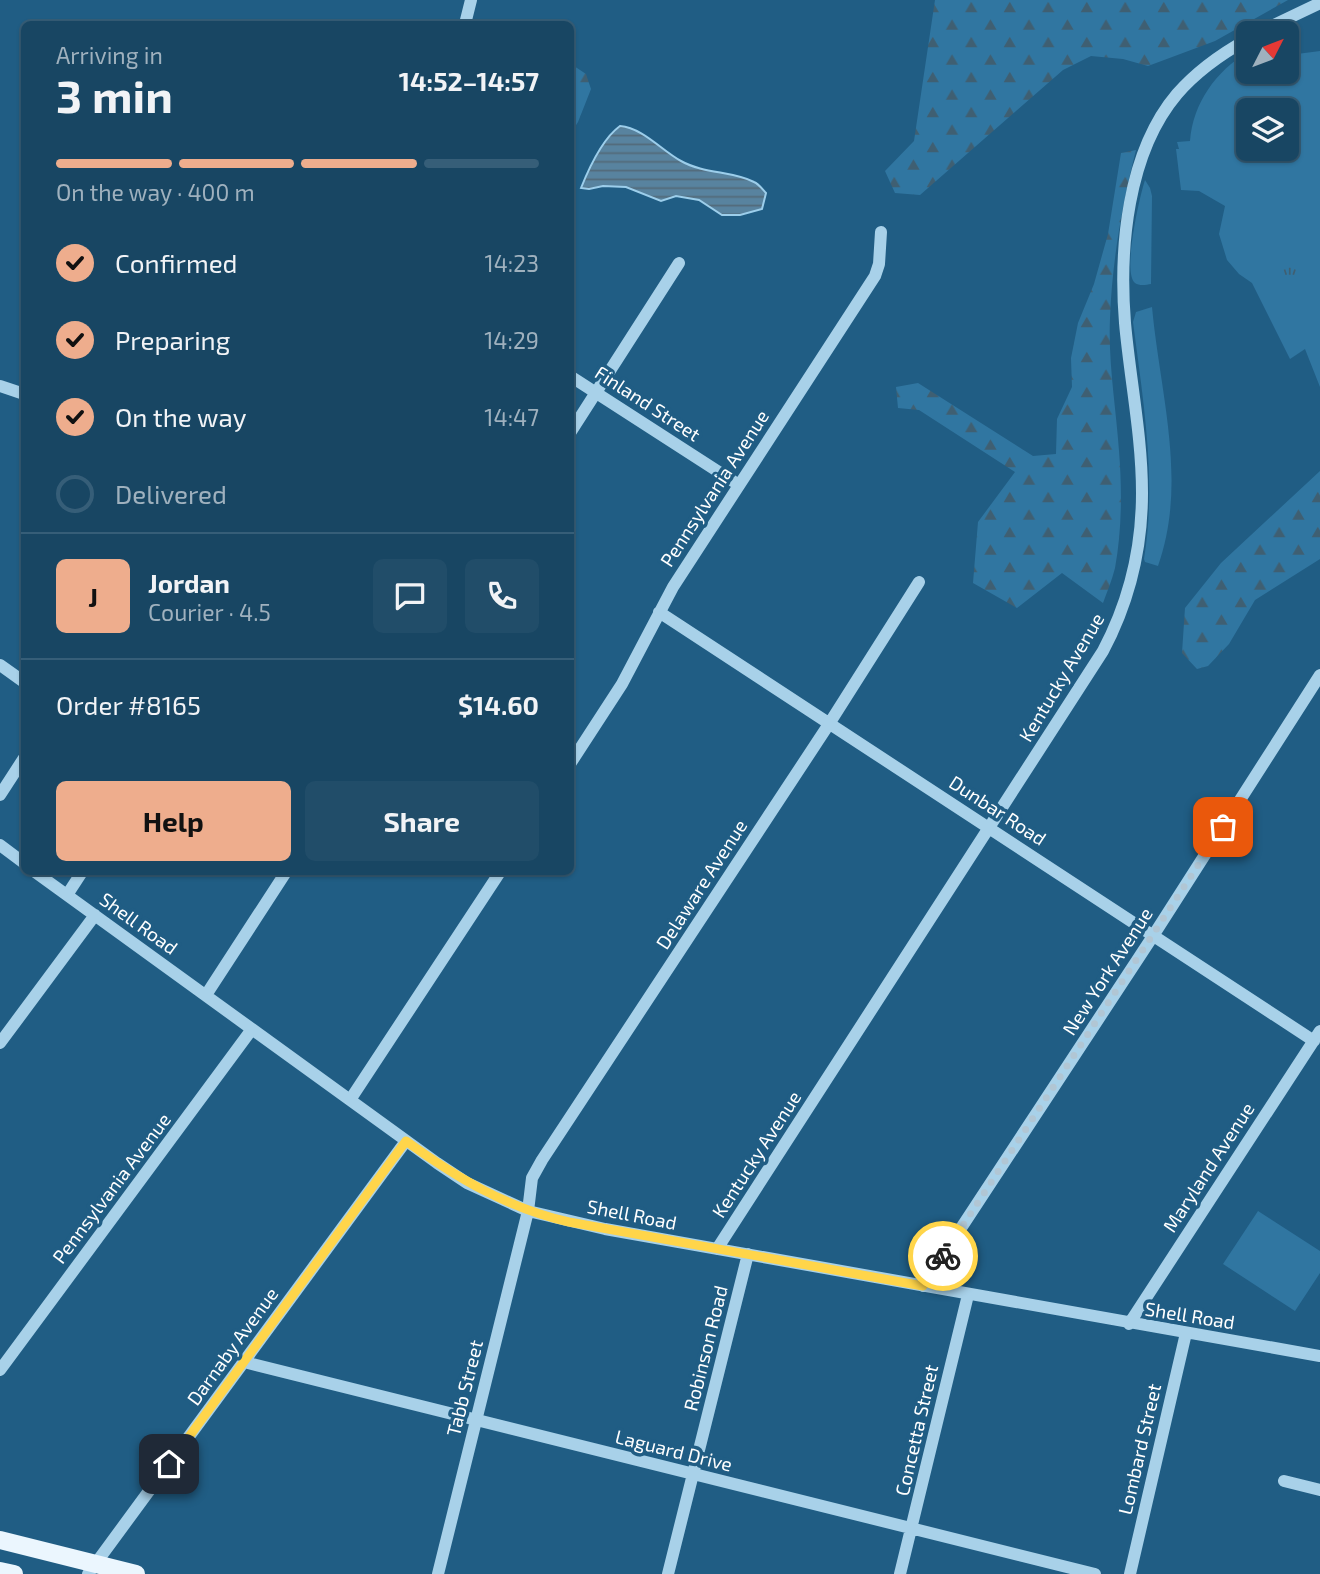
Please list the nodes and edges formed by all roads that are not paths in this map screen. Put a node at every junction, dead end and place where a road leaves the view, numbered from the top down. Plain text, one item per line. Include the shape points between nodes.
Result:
1 (471, 0) edge
2 (1320, 3) edge
3 (466, 21) edge
4 (1282, 21) edge
5 (1236, 46) edge
6 (881, 232) dead end
7 (679, 263) dead end
8 (574, 379) edge
9 (0, 386) edge
10 (21, 393) edge
11 (597, 393) junction
12 (574, 427) edge
13 (739, 485) junction
14 (919, 582) dead end
15 (659, 612) junction
16 (0, 665) edge
17 (1320, 675) edge
18 (21, 680) edge
19 (829, 724) junction
20 (574, 758) edge
21 (21, 763) edge
22 (0, 795) edge
23 (991, 828) junction
24 (0, 845) edge
25 (21, 861) edge
26 (39, 875) edge
27 (80, 875) edge
28 (284, 875) edge
29 (498, 875) edge
30 (67, 895) junction
31 (95, 915) junction
32 (1153, 936) junction
33 (206, 995) junction
34 (252, 1029) junction
35 (1317, 1036) edge
36 (0, 1043) edge
37 (350, 1100) junction
38 (406, 1141) junction
39 (528, 1211) junction
40 (717, 1249) junction
41 (748, 1254) junction
42 (923, 1286) junction
43 (968, 1295) junction
44 (1129, 1324) junction
45 (1186, 1333) junction
46 (4, 1355) edge
47 (1320, 1356) edge
48 (244, 1362) junction
49 (0, 1370) edge
50 (476, 1418) junction
51 (692, 1475) junction
52 (1284, 1482) dead end
53 (1320, 1490) edge
54 (912, 1527) junction
55 (0, 1540) edge
56 (92, 1569) edge
57 (0, 1571) edge
58 (14, 1574) edge
59 (136, 1574) edge
60 (438, 1574) edge
61 (668, 1574) edge
62 (900, 1574) edge
63 (1095, 1574) edge
64 (1130, 1574) edge

1 - 3 street
2 - 4 street
5 - 23 street, Kentucky Avenue via 1211,62 1178,94 1157,124 1143,157 1128,218 1123,266 1125,325 1142,492 1132,579 1104,651
6 - 13 street, Pennsylvania Avenue via 875,276
7 - 11 street
8 - 11 street, Finland Street
9 - 10 street
11 - 12 street
11 - 13 street, Finland Street
13 - 15 street, Pennsylvania Avenue
14 - 19 street, Delaware Avenue
15 - 19 street, Dunbar Road
15 - 20 street, Pennsylvania Avenue via 622,684
16 - 18 street
17 - 32 street, New York Avenue
19 - 23 street, Dunbar Road
19 - 39 street, Delaware Avenue via 542,1160 533,1178
21 - 22 street
23 - 32 street, Dunbar Road
23 - 40 street, Kentucky Avenue
24 - 25 street
26 - 30 street, Shell Road
27 - 30 street
28 - 33 street
29 - 37 street
30 - 31 street, Shell Road
31 - 33 street, Shell Road
31 - 36 street
32 - 35 street, Dunbar Road
32 - 42 street, New York Avenue
33 - 34 street, Shell Road
34 - 37 street, Shell Road
34 - 46 street, Pennsylvania Avenue
35 - 44 street, Maryland Avenue
37 - 38 street, Shell Road
38 - 39 street, Shell Road via 467,1183
38 - 48 street, Darnaby Avenue
39 - 40 street, Shell Road
39 - 50 street, Tabb Street
40 - 41 street, Shell Road
41 - 42 street, Shell Road
41 - 51 street, Robinson Road
42 - 43 street, Shell Road
43 - 44 street, Shell Road
43 - 54 street, Concetta Street
44 - 45 street, Shell Road
45 - 47 street, Shell Road
45 - 64 street, Lombard Street
46 - 49 street, Pennsylvania Avenue
48 - 50 street, Laguard Drive
48 - 56 street, Darnaby Avenue
50 - 51 street, Laguard Drive
50 - 60 street, Tabb Street
51 - 54 street, Laguard Drive
51 - 61 street, Robinson Road
52 - 53 street
54 - 62 street, Concetta Street
54 - 63 street, Laguard Drive
55 - 56 main road
56 - 59 main road
57 - 58 main road

